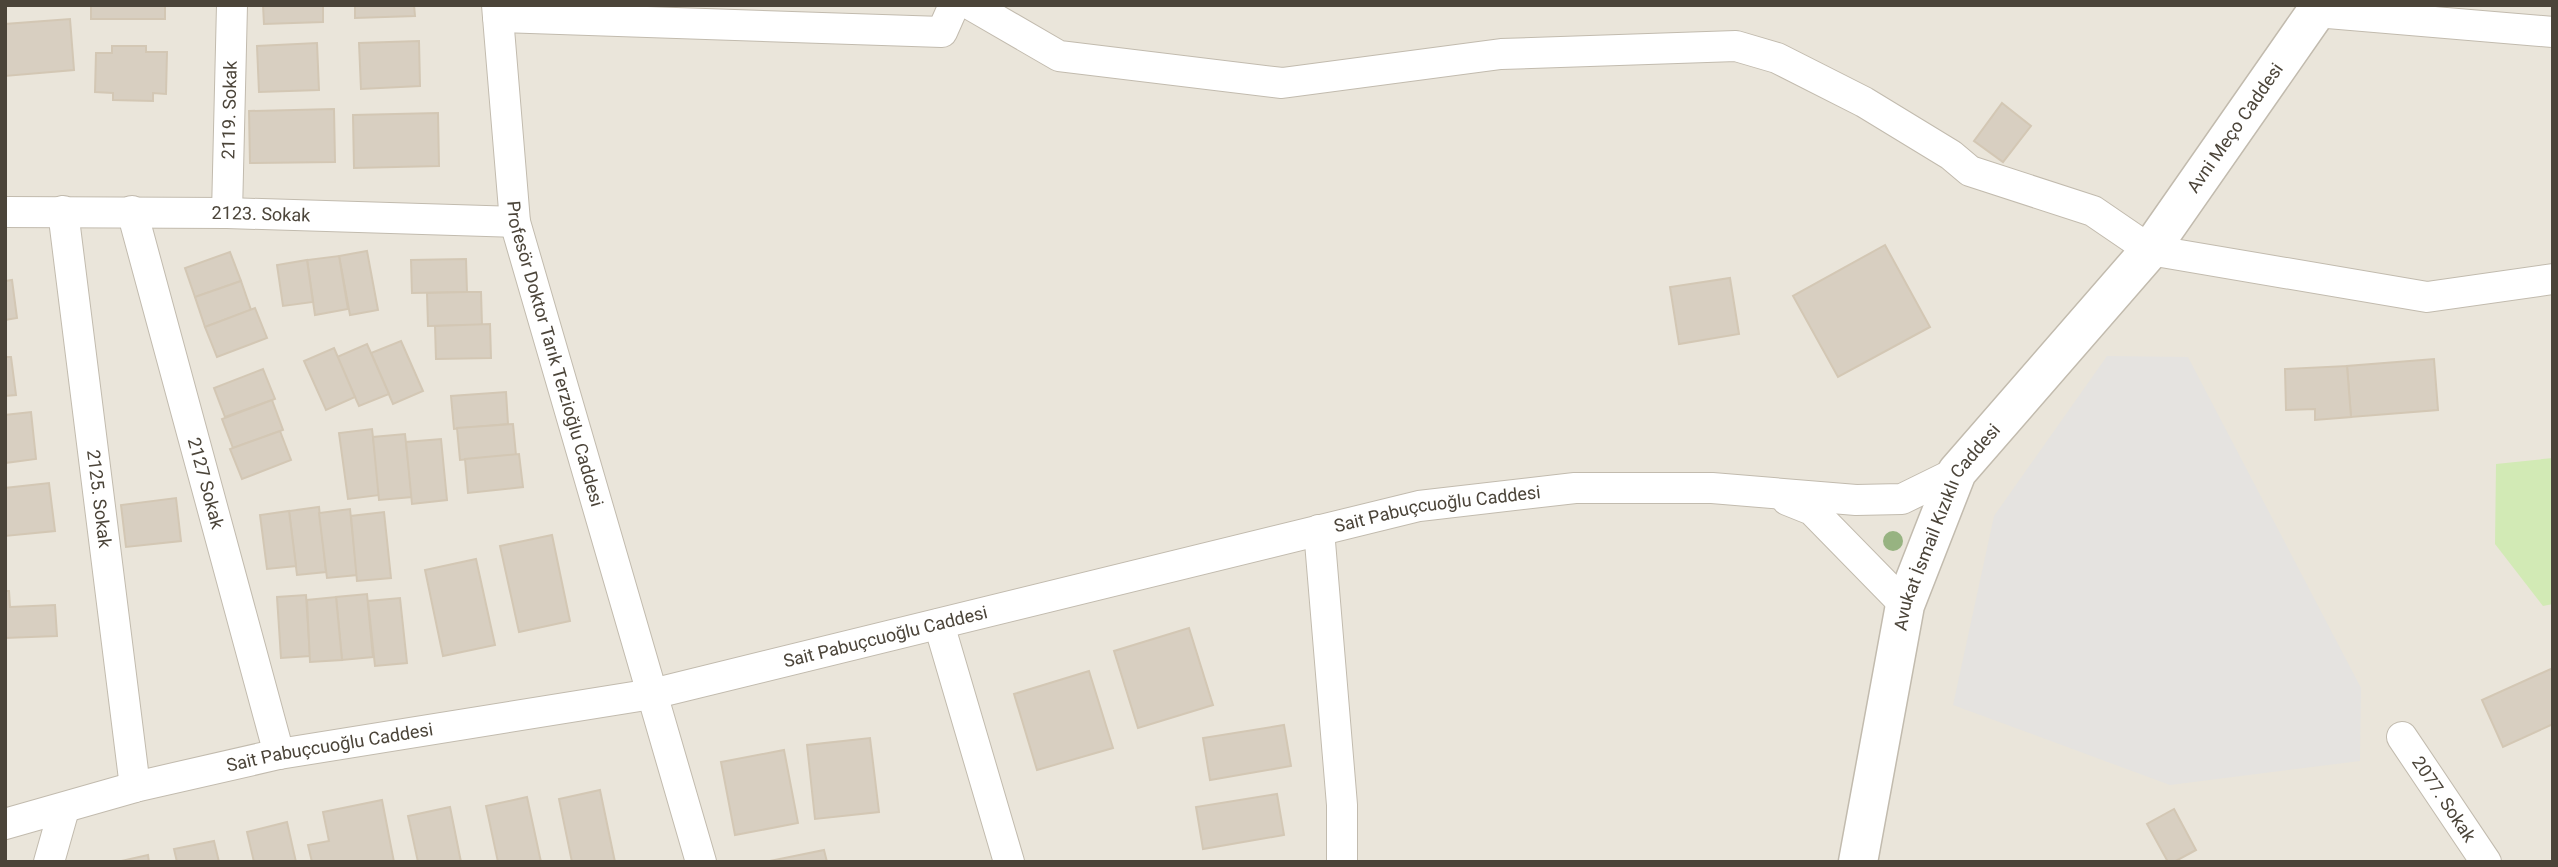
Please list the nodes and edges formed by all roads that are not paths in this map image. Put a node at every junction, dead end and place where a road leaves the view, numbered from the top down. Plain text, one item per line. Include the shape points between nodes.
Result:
1 (232, 5) edge
2 (954, 5) edge
3 (971, 5) edge
4 (2315, 8) edge
5 (498, 11) edge
6 (2553, 32) edge
7 (62, 211) junction
8 (132, 211) junction
9 (5, 212) edge
10 (227, 213) junction
11 (515, 222) junction
12 (2150, 250) junction
13 (2553, 279) edge
14 (1957, 472) junction
15 (1770, 494) junction
16 (1319, 530) junction
17 (1905, 605) junction
18 (939, 624) junction
19 (652, 694) junction
20 (2402, 737) dead end
21 (279, 754) junction
22 (135, 787) junction
23 (64, 809) junction
24 (5, 824) edge
25 (49, 862) edge
26 (701, 862) edge
27 (1009, 862) edge
28 (1342, 862) edge
29 (1858, 862) edge
30 (2486, 862) edge

1 - 10 street, 2119. Sokak
2 - 5 street via 942,32
3 - 12 street via 1059,56 1282,83 1501,54 1736,46 1777,58 1864,102 1969,171 2093,211
4 - 6 street
4 - 12 street, Avni Meço Caddesi
5 - 11 street, Profesör Doktor Tarık Terzioğlu Caddesi
7 - 8 street, 2123. Sokak
7 - 9 street, 2123. Sokak
7 - 22 street, 2125. Sokak
8 - 10 street, 2123. Sokak
8 - 21 street, 2127 Sokak
10 - 11 street, 2123. Sokak
11 - 19 street, Profesör Doktor Tarık Terzioğlu Caddesi
12 - 13 street via 2427,297
12 - 14 street, Avukat İsmail Kızıklı Caddesi
14 - 15 street via 1902,499
14 - 17 street, Avukat İsmail Kızıklı Caddesi
15 - 16 street, Sait Pabuçcuoğlu Caddesi via 1712,488 1575,488 1419,506
15 - 17 street via 1812,510
16 - 18 street, Sait Pabuçcuoğlu Caddesi
16 - 28 street via 1342,805
17 - 29 street, Avukat İsmail Kızıklı Caddesi
18 - 19 street, Sait Pabuçcuoğlu Caddesi
18 - 27 street
19 - 21 street, Sait Pabuçcuoğlu Caddesi
19 - 26 street, Profesör Doktor Tarık Terzioğlu Caddesi
20 - 30 street, 2077. Sokak
21 - 22 street, Sait Pabuçcuoğlu Caddesi
22 - 23 street, Sait Pabuçcuoğlu Caddesi
23 - 24 street, Sait Pabuçcuoğlu Caddesi
23 - 25 street

